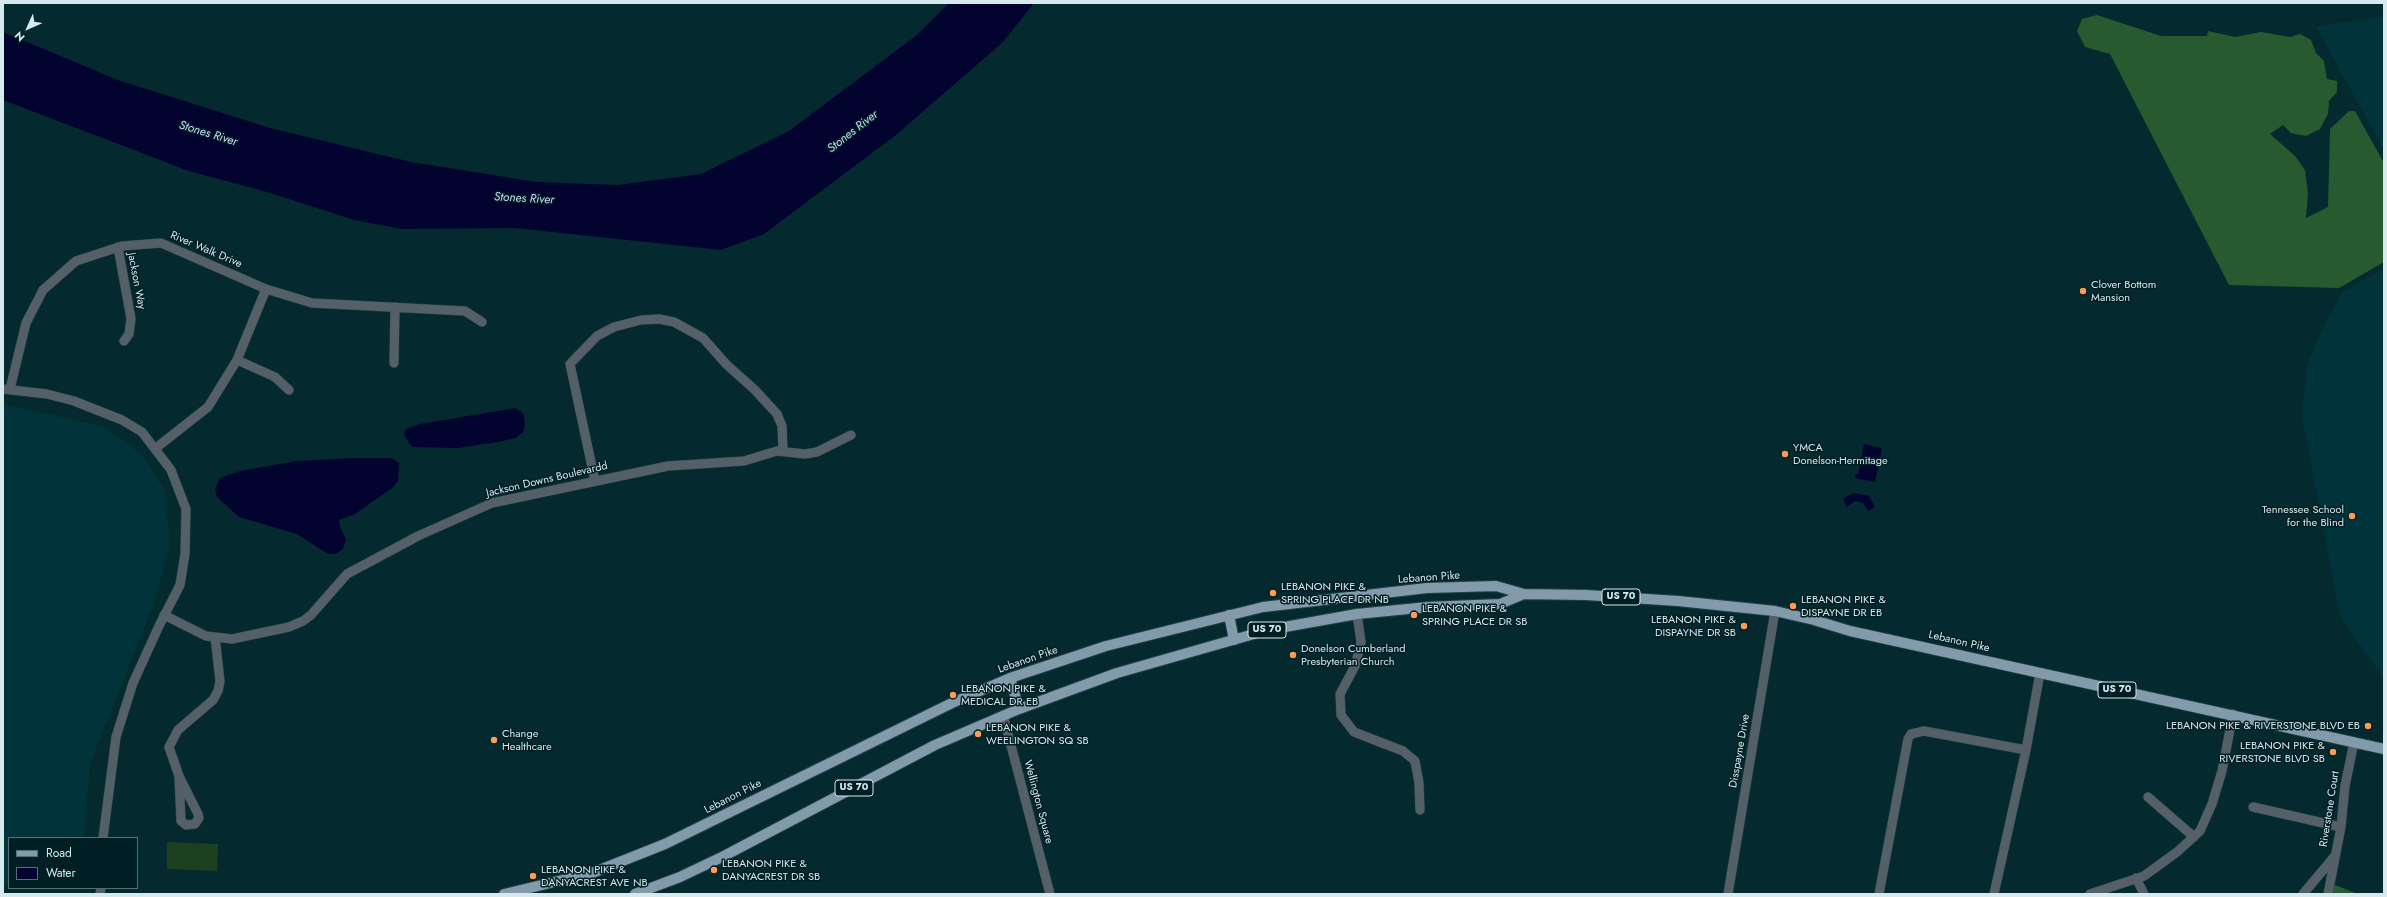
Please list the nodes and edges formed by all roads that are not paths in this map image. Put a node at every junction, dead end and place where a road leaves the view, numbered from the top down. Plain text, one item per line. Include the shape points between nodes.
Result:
1 (118, 247) junction
2 (266, 289) junction
3 (395, 307) junction
4 (482, 322) dead end
5 (124, 341) dead end
6 (238, 360) junction
7 (394, 363) dead end
8 (6, 389) edge
9 (288, 390) dead end
10 (851, 435) dead end
11 (156, 448) junction
12 (783, 451) junction
13 (595, 481) junction
14 (1524, 594) junction
15 (1775, 611) junction
16 (1357, 614) junction
17 (164, 615) junction
18 (1229, 615) junction
19 (215, 637) junction
20 (1234, 640) junction
21 (2040, 673) junction
22 (1010, 678) junction
23 (1019, 709) junction
24 (2233, 714) junction
25 (1003, 715) junction
26 (2354, 742) junction
27 (2384, 749) edge
28 (2026, 750) junction
29 (178, 776) junction
30 (2148, 797) dead end
31 (2253, 807) dead end
32 (1420, 810) dead end
33 (2340, 827) junction
34 (103, 837) edge
35 (2194, 837) junction
36 (2335, 856) junction
37 (2136, 878) junction
38 (504, 894) edge
39 (634, 894) edge
40 (1050, 894) edge
41 (1728, 894) edge
42 (1879, 894) edge
43 (1994, 894) edge
44 (2090, 894) edge
45 (2144, 894) edge
46 (2303, 894) edge
47 (2328, 894) edge

1 - 2 street, River Walk Drive via 161,243
1 - 5 street, Jackson Way via 131,319 130,334
1 - 8 street, River Walk Drive via 76,262 43,290 26,323
2 - 3 street, River Walk Drive via 312,302
2 - 6 street
3 - 4 street via 465,311
3 - 7 street
6 - 9 street via 275,377
6 - 11 street via 208,407
8 - 11 street via 48,394 74,401 122,420 142,432
10 - 12 street, Jackson Downs Boulevardd via 817,452 795,454
11 - 17 street via 171,470 186,509 185,554 180,585
12 - 13 street, Jackson Downs Boulevardd via 770,452 744,461 668,466
12 - 13 street via 782,426 777,414 703,338 674,322 659,319 641,320 614,327 597,336 570,364
13 - 19 street, Jackson Downs Boulevardd via 492,503 372,559 347,574 320,606 303,621 232,639
14 - 15 main road, Lebanon Pike / US 70 via 1678,601
14 - 16 main road, Lebanon Pike / US 70 via 1500,604 1428,607
14 - 18 main road, Lebanon Pike / US 70 via 1496,586 1428,588 1263,607
15 - 21 main road, Lebanon Pike / US 70 via 1850,631
15 - 41 street, Disspayne Drive
16 - 20 main road, Lebanon Pike / US 70 via 1268,630
16 - 32 street via 1361,642 1355,666 1340,694 1341,715 1354,732 1403,751 1415,761 1420,783
17 - 19 street, Jackson Downs Boulevardd via 206,636
17 - 34 street via 133,683 116,737
18 - 20 main road
18 - 22 main road, Lebanon Pike / US 70 via 1106,646
19 - 29 street via 220,681 218,691 213,700 178,730 170,742 169,751
20 - 23 main road, Lebanon Pike / US 70 via 1117,673
21 - 24 main road, Lebanon Pike / US 70
21 - 28 street
22 - 23 main road
22 - 38 main road, Lebanon Pike / US 70 via 938,710 665,844 592,873
23 - 25 main road, Lebanon Pike / US 70
24 - 26 main road, Lebanon Pike / US 70
24 - 35 street via 2222,771 2212,804 2200,831
25 - 39 main road, Lebanon Pike / US 70 via 935,745 680,878
25 - 40 street, Wellington Square
26 - 27 main road, Lebanon Pike / US 70
26 - 33 street, Riverstone Court
28 - 42 street via 1924,731 1911,734
28 - 43 street
29 - 29 street via 181,821 186,825 195,824 199,818 198,814
30 - 35 street
31 - 33 street
33 - 36 street, Riverstone Court
35 - 37 street via 2144,876
36 - 46 street, Riverstone Court
36 - 47 street, Riverstone Court
37 - 44 street
37 - 45 street

